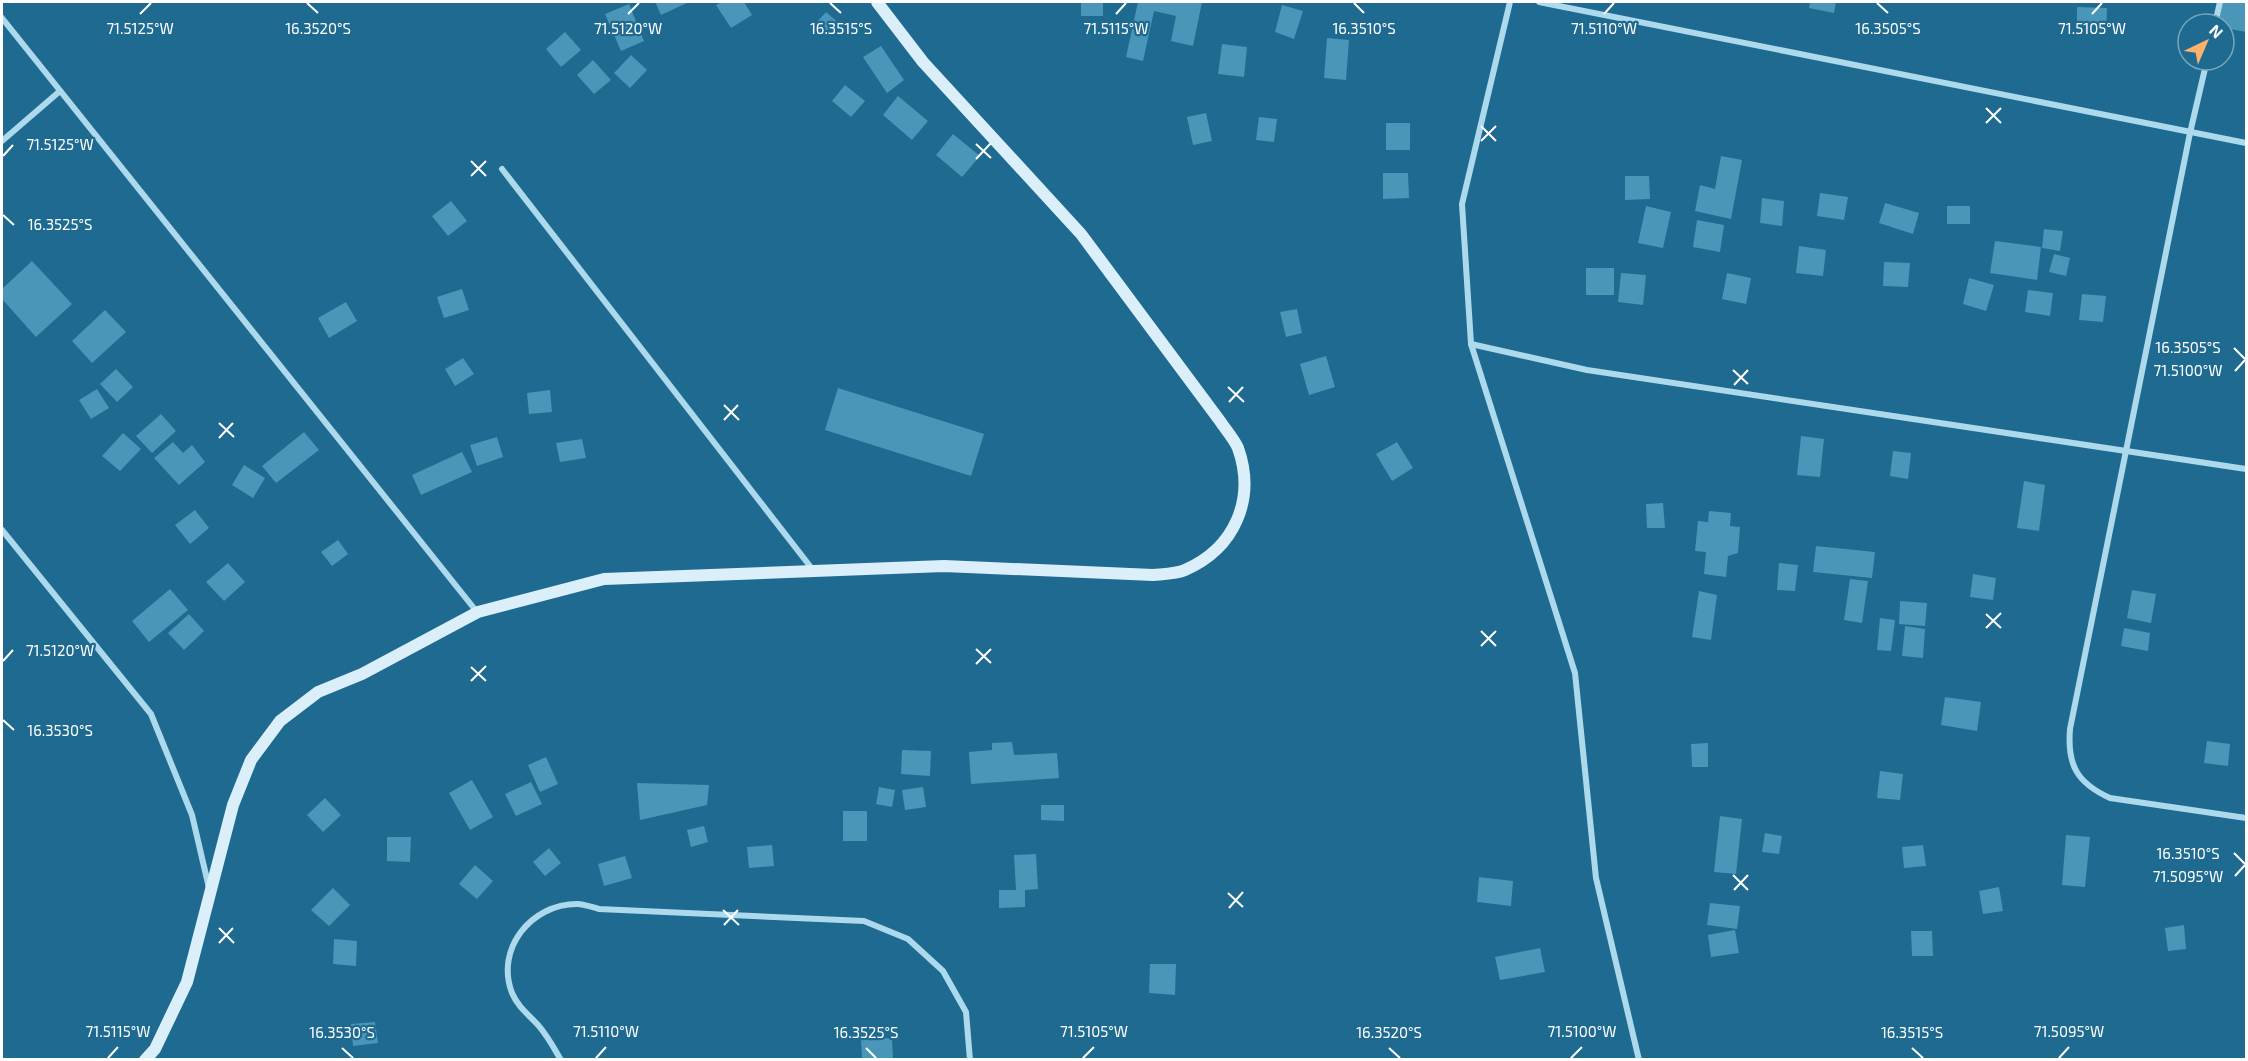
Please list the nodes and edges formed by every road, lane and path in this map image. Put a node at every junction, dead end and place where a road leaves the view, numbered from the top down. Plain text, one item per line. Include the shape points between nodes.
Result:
1 (877, 2) edge
2 (1510, 2) edge
3 (1539, 2) edge
4 (2, 18) edge
5 (2204, 72) edge
6 (60, 91) junction
7 (2190, 133) junction
8 (2, 141) edge
9 (2247, 143) edge
10 (502, 169) dead end
11 (1471, 344) junction
12 (2126, 452) junction
13 (2247, 469) edge
14 (2, 530) edge
15 (814, 572) junction
16 (478, 612) junction
17 (2247, 818) edge
18 (210, 891) junction
19 (145, 1059) edge
20 (561, 1059) edge
21 (970, 1059) edge
22 (1639, 1059) edge

1 - 15 street via 923,62 1081,234 1220,421 1237,446 1245,476 1243,506 1230,534 1210,556 1183,571 1153,576 944,566
2 - 11 street via 1462,204
3 - 7 street
4 - 6 street
5 - 7 street
6 - 8 street
6 - 16 street
7 - 9 street
7 - 12 street
10 - 15 street
11 - 12 street via 1587,370
11 - 22 street via 1575,673 1596,878
12 - 13 street
12 - 17 street via 2070,729 2072,764 2094,791 2110,798
14 - 18 street via 151,714 192,815
15 - 16 street via 604,579
16 - 18 street via 362,674 318,692 280,721 251,760 233,805
18 - 19 street via 187,982 155,1050
20 - 21 street via 539,1026 522,1011 512,992 508,971 511,950 521,930 536,915 578,904 599,909 864,921 908,939 943,971 966,1012

